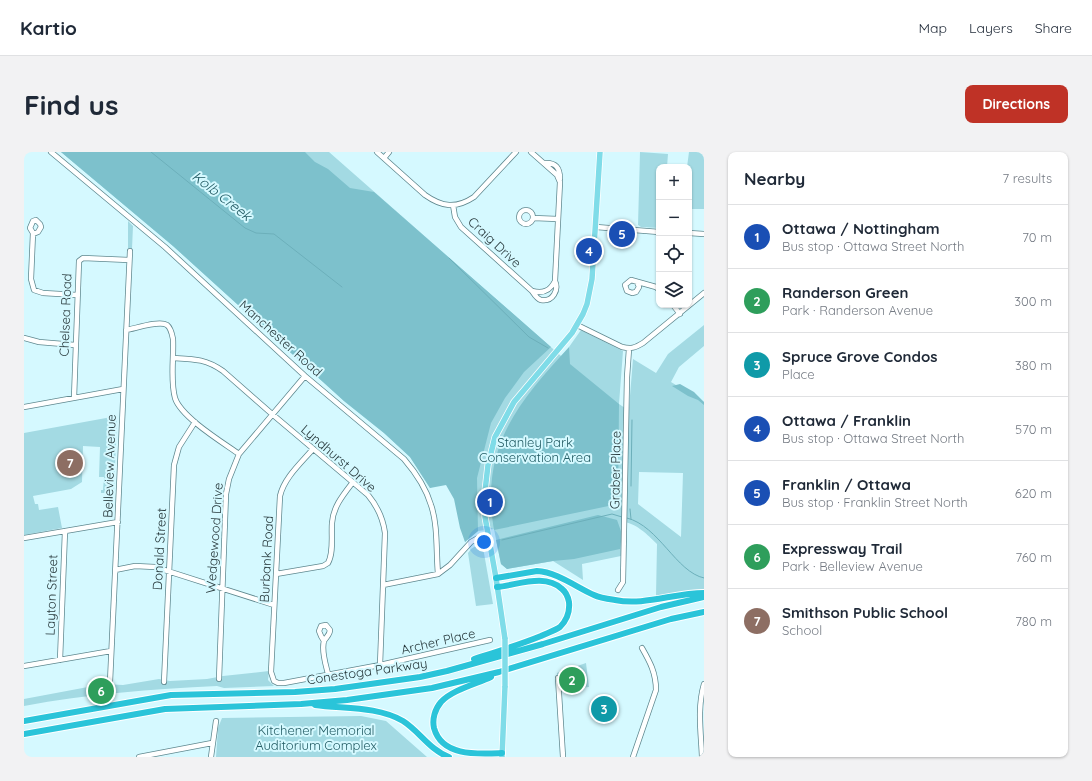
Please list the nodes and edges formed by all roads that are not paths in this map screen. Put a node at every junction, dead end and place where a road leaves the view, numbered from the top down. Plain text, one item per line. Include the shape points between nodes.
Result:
1 (51, 152) edge
2 (377, 152) edge
3 (389, 152) edge
4 (516, 152) edge
5 (531, 152) edge
6 (600, 152) edge
7 (384, 158) junction
8 (453, 205) junction
9 (533, 218) dead end
10 (558, 219) junction
11 (596, 227) junction
12 (656, 232) edge
13 (692, 233) edge
14 (33, 234) dead end
15 (704, 234) edge
16 (130, 251) dead end
17 (129, 260) junction
18 (555, 281) junction
19 (637, 282) dead end
20 (656, 288) edge
21 (532, 291) junction
22 (704, 293) edge
23 (77, 295) junction
24 (675, 308) edge
25 (680, 314) junction
26 (577, 324) junction
27 (126, 330) junction
28 (24, 338) edge
29 (75, 344) junction
30 (629, 349) junction
31 (174, 358) junction
32 (305, 376) junction
33 (123, 389) junction
34 (74, 398) junction
35 (24, 407) edge
36 (272, 414) junction
37 (195, 422) junction
38 (313, 449) junction
39 (239, 454) junction
40 (353, 482) junction
41 (118, 522) junction
42 (65, 531) junction
43 (487, 535) junction
44 (24, 538) edge
45 (115, 570) junction
46 (169, 571) junction
47 (276, 574) junction
48 (438, 574) junction
49 (496, 578) junction
50 (383, 585) junction
51 (497, 587) junction
52 (222, 588) junction
53 (618, 590) dead end
54 (704, 594) edge
55 (704, 597) edge
56 (274, 605) junction
57 (704, 612) edge
58 (324, 640) dead end
59 (490, 640) dead end
60 (642, 648) dead end
61 (112, 652) junction
62 (60, 660) junction
63 (380, 665) junction
64 (24, 666) edge
65 (447, 671) junction
66 (499, 672) junction
67 (328, 674) junction
68 (558, 678) dead end
69 (219, 679) dead end
70 (274, 681) joint
71 (110, 682) dead end
72 (164, 682) dead end
73 (704, 684) edge
74 (301, 704) junction
75 (24, 721) edge
76 (216, 722) dead end
77 (24, 734) edge
78 (212, 743) junction
79 (502, 755) edge
80 (138, 757) edge
81 (211, 757) edge
82 (449, 757) edge
83 (563, 757) edge
84 (633, 757) edge
85 (702, 757) edge

1 - 32 street, Manchester Road via 165,247
2 - 7 street
3 - 7 street
4 - 8 street via 474,197
5 - 10 street, Craig Drive via 557,175 560,182
6 - 11 main road
7 - 8 street via 433,201
8 - 21 street, Craig Drive via 455,217 461,227
9 - 10 street
10 - 18 street, Craig Drive
11 - 12 street
11 - 26 main road via 592,279 587,304
13 - 15 street
14 - 23 street via 31,279 34,290 43,294
16 - 17 street, Belleview Avenue
17 - 23 street, Chelsea Road via 81,258 78,264
17 - 27 street, Belleview Avenue
18 - 21 street via 548,290
18 - 21 street, Craig Drive via 557,290 551,298 542,300
19 - 20 street
22 - 25 street
23 - 29 street, Chelsea Road
24 - 25 street
25 - 30 street via 643,344
26 - 30 street
26 - 43 main road via 565,342 526,385 495,437 485,491
27 - 31 street via 158,323 166,325 172,334
27 - 33 street, Belleview Avenue
28 - 29 street via 39,342
29 - 34 street, Chelsea Road
30 - 53 street, Graber Place via 623,582
31 - 36 street, Lyndhurst Drive via 196,359 215,365
31 - 37 street via 176,402
32 - 36 street, Wedgewood Drive
32 - 48 street, Manchester Road via 414,470 431,504
33 - 34 street
33 - 41 street, Belleview Avenue
34 - 35 street
36 - 38 street, Lyndhurst Drive
36 - 39 street, Wedgewood Drive
37 - 39 street
37 - 46 street, Donald Street via 181,443 175,459
38 - 40 street, Lyndhurst Drive
38 - 47 street, Burbank Road via 287,480 281,492
39 - 52 street, Wedgewood Drive via 228,478
40 - 47 street via 339,501 334,513 328,563
40 - 50 street, Lyndhurst Drive via 372,499 382,516 385,533
41 - 42 street
41 - 45 street, Belleview Avenue
42 - 44 street
42 - 62 street, Layton Street
43 - 48 street via 471,542
43 - 49 main road
45 - 46 street via 135,566
45 - 61 street, Belleview Avenue
46 - 52 street
46 - 72 street, Donald Street
47 - 56 street, Burbank Road
48 - 50 street
49 - 51 main road
49 - 54 highway via 544,572 596,596 617,601 636,602
50 - 63 street, Lyndhurst Drive
51 - 65 highway via 544,580 552,582 564,590 568,598 569,613 554,631
51 - 79 main road, bridge via 505,639
52 - 56 street
52 - 69 street, Wedgewood Drive
55 - 65 highway, Conestoga Parkway via 661,607
56 - 70 street, Burbank Road via 271,672
57 - 66 highway, Conestoga Parkway via 671,619
58 - 67 street
59 - 63 street, Archer Place
60 - 84 street via 653,668 656,690
61 - 62 street
61 - 71 street, Belleview Avenue
62 - 64 street
63 - 67 street, Archer Place
65 - 75 highway, Conestoga Parkway via 393,681 285,693 171,695
66 - 74 highway, Conestoga Parkway via 432,688
66 - 79 highway via 446,698 436,709 433,722 437,736 452,750 466,754
67 - 70 street, Archer Place via 284,683
68 - 83 street
73 - 85 street via 700,709
74 - 77 highway, Conestoga Parkway via 165,709
74 - 82 highway via 382,713 402,721
76 - 78 street
78 - 80 street
78 - 81 street

